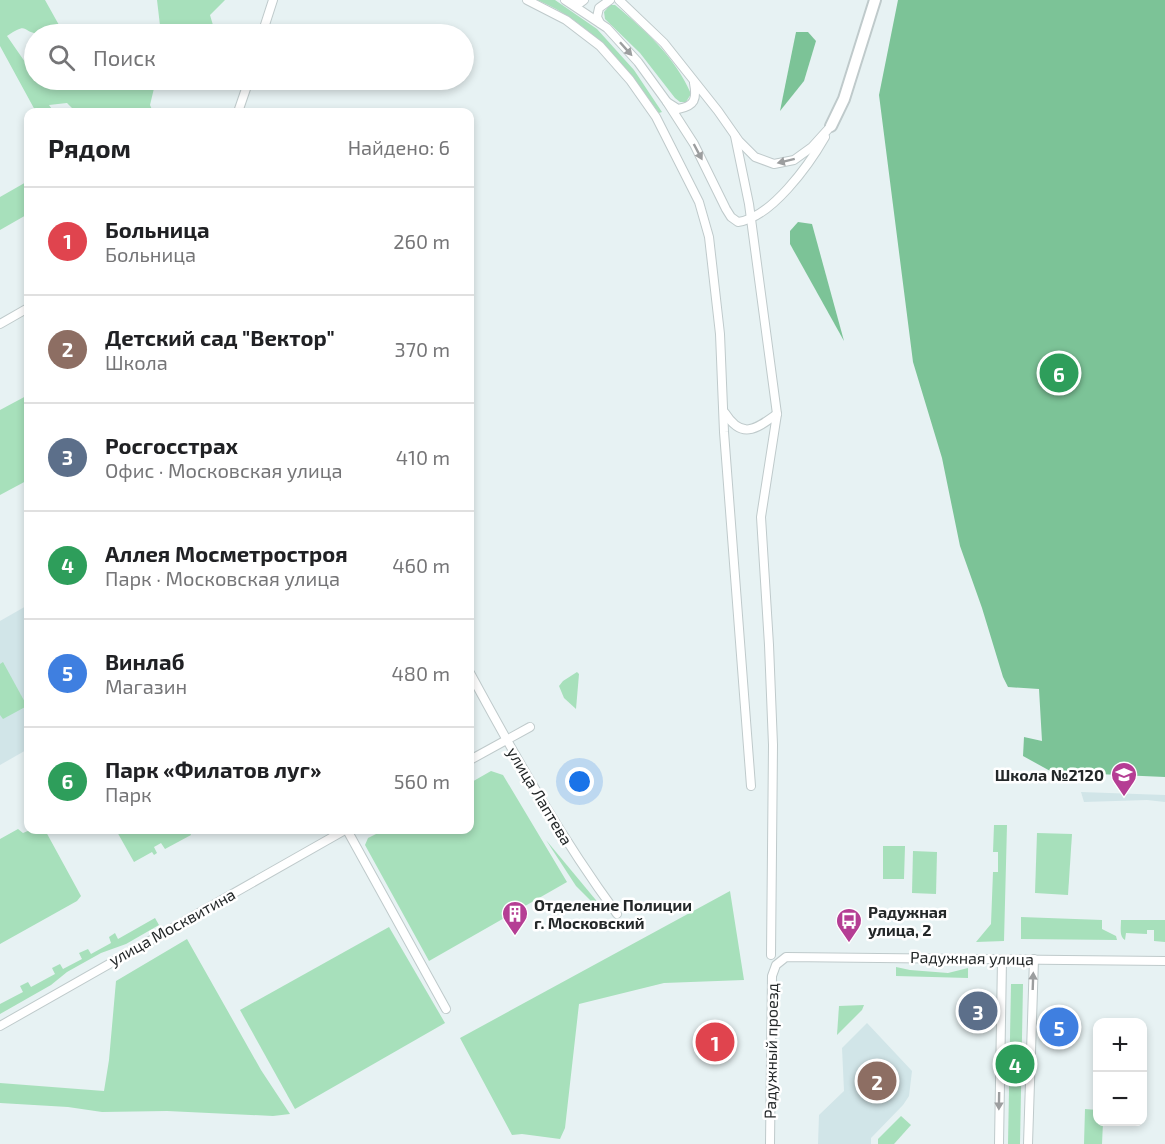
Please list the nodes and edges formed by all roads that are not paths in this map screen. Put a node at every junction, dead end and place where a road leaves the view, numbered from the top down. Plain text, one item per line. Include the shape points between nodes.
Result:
1 (273, 0) edge
2 (527, 0) edge
3 (584, 0) edge
4 (610, 0) edge
5 (619, 0) edge
6 (876, 0) edge
7 (567, 2) edge
8 (600, 23) junction
9 (265, 24) edge
10 (694, 82) junction
11 (246, 90) edge
12 (668, 102) junction
13 (239, 108) edge
14 (831, 126) junction
15 (735, 136) junction
16 (24, 310) edge
17 (0, 324) edge
18 (723, 411) junction
19 (777, 414) junction
20 (474, 680) edge
21 (530, 727) dead end
22 (506, 740) junction
23 (474, 758) edge
24 (751, 786) dead end
25 (339, 834) edge
26 (348, 834) edge
27 (617, 914) dead end
28 (771, 955) dead end
29 (1002, 959) junction
30 (1034, 959) junction
31 (780, 960) joint
32 (1165, 961) edge
33 (446, 1009) dead end
34 (0, 1026) edge
35 (770, 1144) edge
36 (999, 1144) edge
37 (1028, 1144) edge

1 - 9 street
2 - 18 street via 566,20 600,46 630,80 656,117 699,202 709,237 720,334
3 - 7 street
4 - 8 street via 599,8
5 - 10 street via 664,43
6 - 14 street via 844,99
7 - 8 street
8 -> 12 street via 638,62
10 - 12 street via 696,95 688,107 678,109
10 - 15 street
11 - 13 street
12 -> 14 street via 726,209 738,222 754,218 794,181
14 -> 15 street via 794,160 774,164 755,157
15 - 19 street via 749,204
16 - 17 street
18 - 19 street via 740,430 752,430
18 - 24 street
19 - 28 street via 761,517 773,745
20 - 22 street, улица Лаптева
21 - 22 street
22 - 23 street
22 - 27 street, улица Лаптева via 559,830
25 - 34 street, улица Москвитина
26 - 33 street
29 - 30 street, Радужная улица
29 - 31 street, Радужная улица via 794,956
29 -> 36 street
30 - 32 street, Радужная улица
37 -> 30 street
31 - 35 street, Радужный проезд via 772,976

